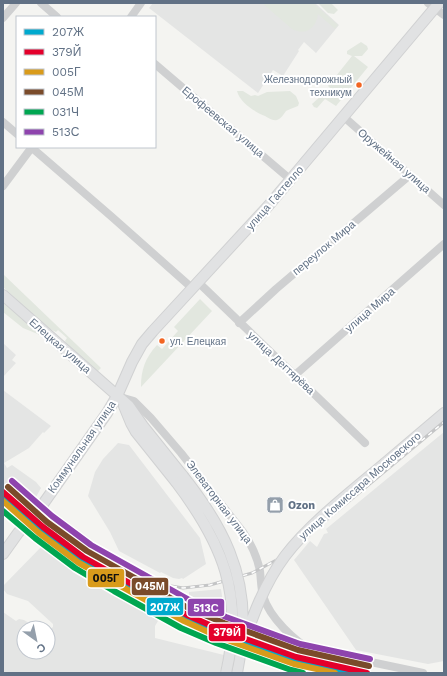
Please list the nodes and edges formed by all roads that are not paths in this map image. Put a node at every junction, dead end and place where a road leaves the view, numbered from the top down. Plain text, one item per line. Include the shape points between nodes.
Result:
1 (16, 3) edge
2 (41, 3) edge
3 (141, 3) edge
4 (434, 5) edge
5 (444, 15) edge
6 (57, 16) edge
7 (132, 16) edge
8 (3, 18) edge
9 (156, 65) edge
10 (344, 117) junction
11 (3, 122) edge
12 (16, 133) edge
13 (31, 148) edge
14 (33, 148) edge
15 (410, 175) junction
16 (291, 180) junction
17 (3, 186) edge
18 (444, 206) edge
19 (444, 244) edge
20 (195, 285) junction
21 (3, 295) edge
22 (239, 323) junction
23 (295, 376) junction
24 (117, 396) junction
25 (444, 413) edge
26 (365, 443) dead end
27 (180, 479) junction
28 (3, 554) edge
29 (241, 650) junction
30 (226, 673) edge
31 (237, 673) edge
32 (422, 673) edge

1 - 8 street
2 - 6 street
3 - 7 street
4 - 5 street
4 - 10 main road, улица Гастелло
9 - 16 street, Ерофеевская улица
10 - 15 street, Оружейная улица
10 - 16 main road, улица Гастелло
11 - 12 street
13 - 17 street
14 - 20 street, улица Дегтярёва
15 - 18 street, Оружейная улица
15 - 22 street, переулок Мира
16 - 20 main road, улица Гастелло
19 - 23 street, улица Мира
20 - 22 street, улица Дегтярёва
20 - 24 main road, улица Гастелло via 142,344
21 - 24 main road, Елецкая улица
22 - 23 street, улица Дегтярёва
23 - 26 street, улица Дегтярёва
24 - 27 main road, Елецкая улица via 129,406
24 - 28 main road, Коммунальная улица via 40,507
24 - 32 street, Элеваторная улица via 134,401 151,418 244,532 255,552 264,598 283,628 314,652 366,660
25 - 29 main road, улица Комиссара Московского, bridge via 322,517 292,548 269,582
27 - 29 main road, bridge via 207,507 223,535 232,558 243,615
27 - 30 main road, bridge via 206,525 226,571 233,623 232,645
29 - 31 main road

